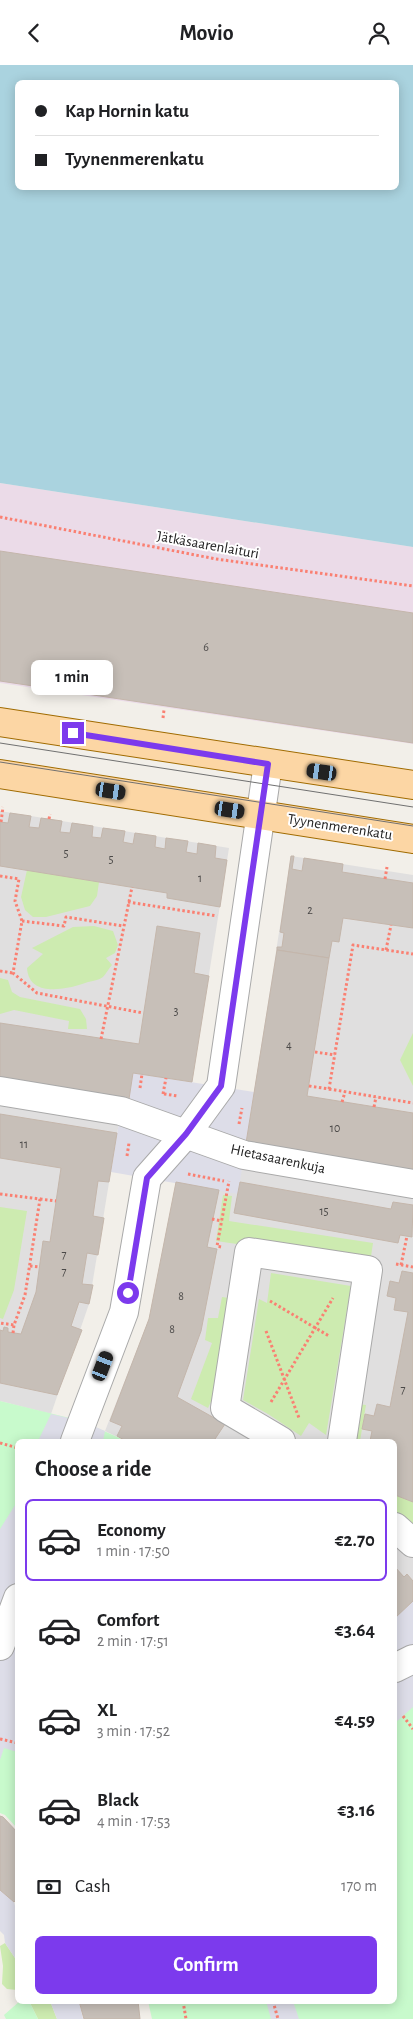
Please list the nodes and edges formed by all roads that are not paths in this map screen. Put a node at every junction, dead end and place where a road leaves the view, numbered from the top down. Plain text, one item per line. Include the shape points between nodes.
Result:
1 (0, 722) edge
2 (268, 764) junction
3 (0, 774) edge
4 (413, 785) edge
5 (260, 815) junction
6 (413, 839) edge
7 (0, 1091) edge
8 (186, 1134) junction
9 (413, 1184) edge
10 (78, 1431) edge
11 (277, 1439) edge
12 (342, 1439) edge
13 (397, 1529) edge
14 (413, 1543) edge
15 (15, 1606) edge
16 (0, 1646) edge
17 (413, 1659) edge
18 (397, 1667) edge

1 - 2 main road
2 - 4 main road
2 - 5 street
3 - 5 main road, Tyynenmerenkatu
5 - 6 main road, Tyynenmerenkatu
5 - 8 street via 221,1086
7 - 8 street, Hietasaarenkuja via 121,1111
8 - 9 street, Hietasaarenkuja via 244,1155
8 - 10 street via 147,1178 124,1312
11 - 12 street via 225,1408 248,1252 368,1270
13 - 14 street
15 - 16 street
17 - 18 street

